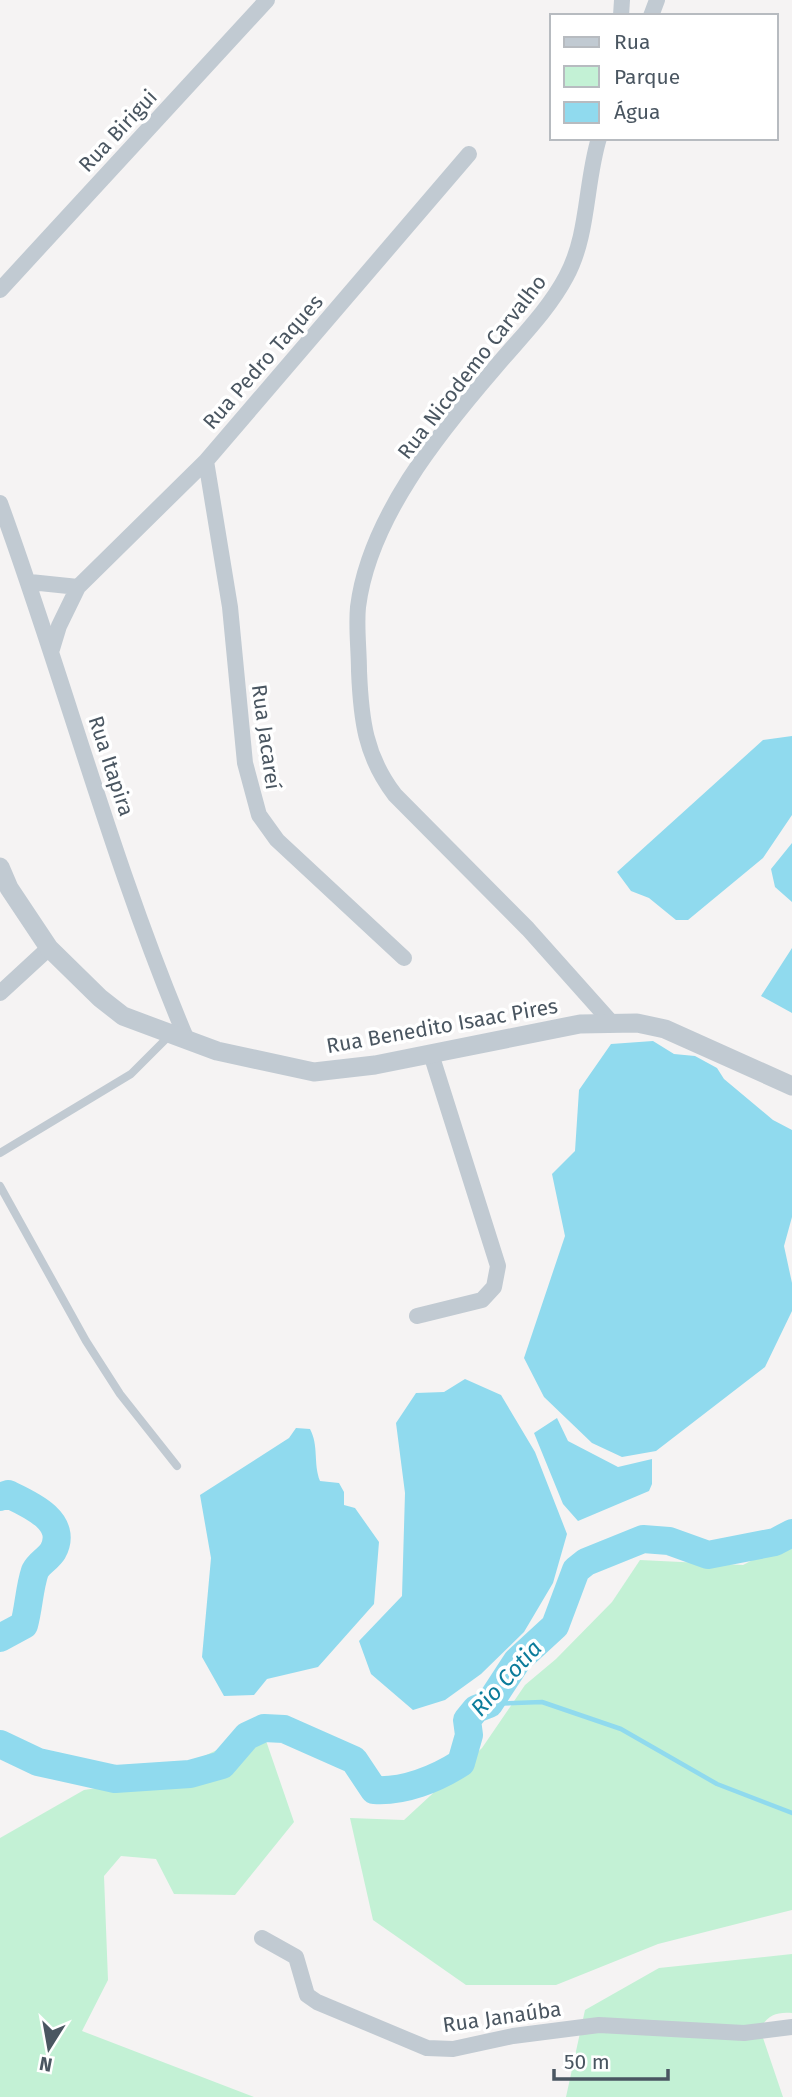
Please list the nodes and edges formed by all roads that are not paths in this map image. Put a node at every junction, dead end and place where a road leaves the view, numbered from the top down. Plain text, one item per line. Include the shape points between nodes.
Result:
1 (267, 0) edge
2 (599, 140) edge
3 (469, 154) dead end
4 (0, 290) edge
5 (206, 461) junction
6 (0, 503) edge
7 (30, 582) junction
8 (78, 587) junction
9 (52, 649) junction
10 (0, 867) edge
11 (49, 948) junction
12 (404, 958) dead end
13 (0, 993) edge
14 (611, 1022) junction
15 (178, 1038) junction
16 (431, 1054) junction
17 (792, 1086) edge
18 (0, 1153) edge
19 (0, 1186) edge
20 (417, 1316) dead end
21 (177, 1466) dead end
22 (262, 1938) dead end
23 (792, 2027) edge

1 - 4 street, Rua Birigui
2 - 14 street, Rua Nicodemo Carvalho via 576,254 566,278 438,439 387,517 358,608 361,721 379,775
3 - 5 street, Rua Pedro Taques
5 - 8 street, Rua Pedro Taques
5 - 12 street, Rua Jacareí via 230,607 245,764 259,815 277,840
6 - 7 street, Rua Itapira
7 - 8 street
7 - 9 street, Rua Itapira
8 - 9 street, Rua Pedro Taques
9 - 15 street, Rua Itapira
10 - 11 street, Rua Benedito Isaac Pires
11 - 13 street
11 - 15 street, Rua Benedito Isaac Pires via 123,1016
14 - 16 street, Rua Benedito Isaac Pires via 518,1034
14 - 17 street, Rua Benedito Isaac Pires via 664,1029
15 - 16 street, Rua Benedito Isaac Pires via 259,1062 314,1072
15 - 18 lane via 131,1074
16 - 20 street via 498,1266 494,1287 482,1300
19 - 21 lane via 113,1383
22 - 23 street, Rua Janaúba via 296,1957 307,1995 317,2002 427,2048 453,2049 599,2025 744,2033

